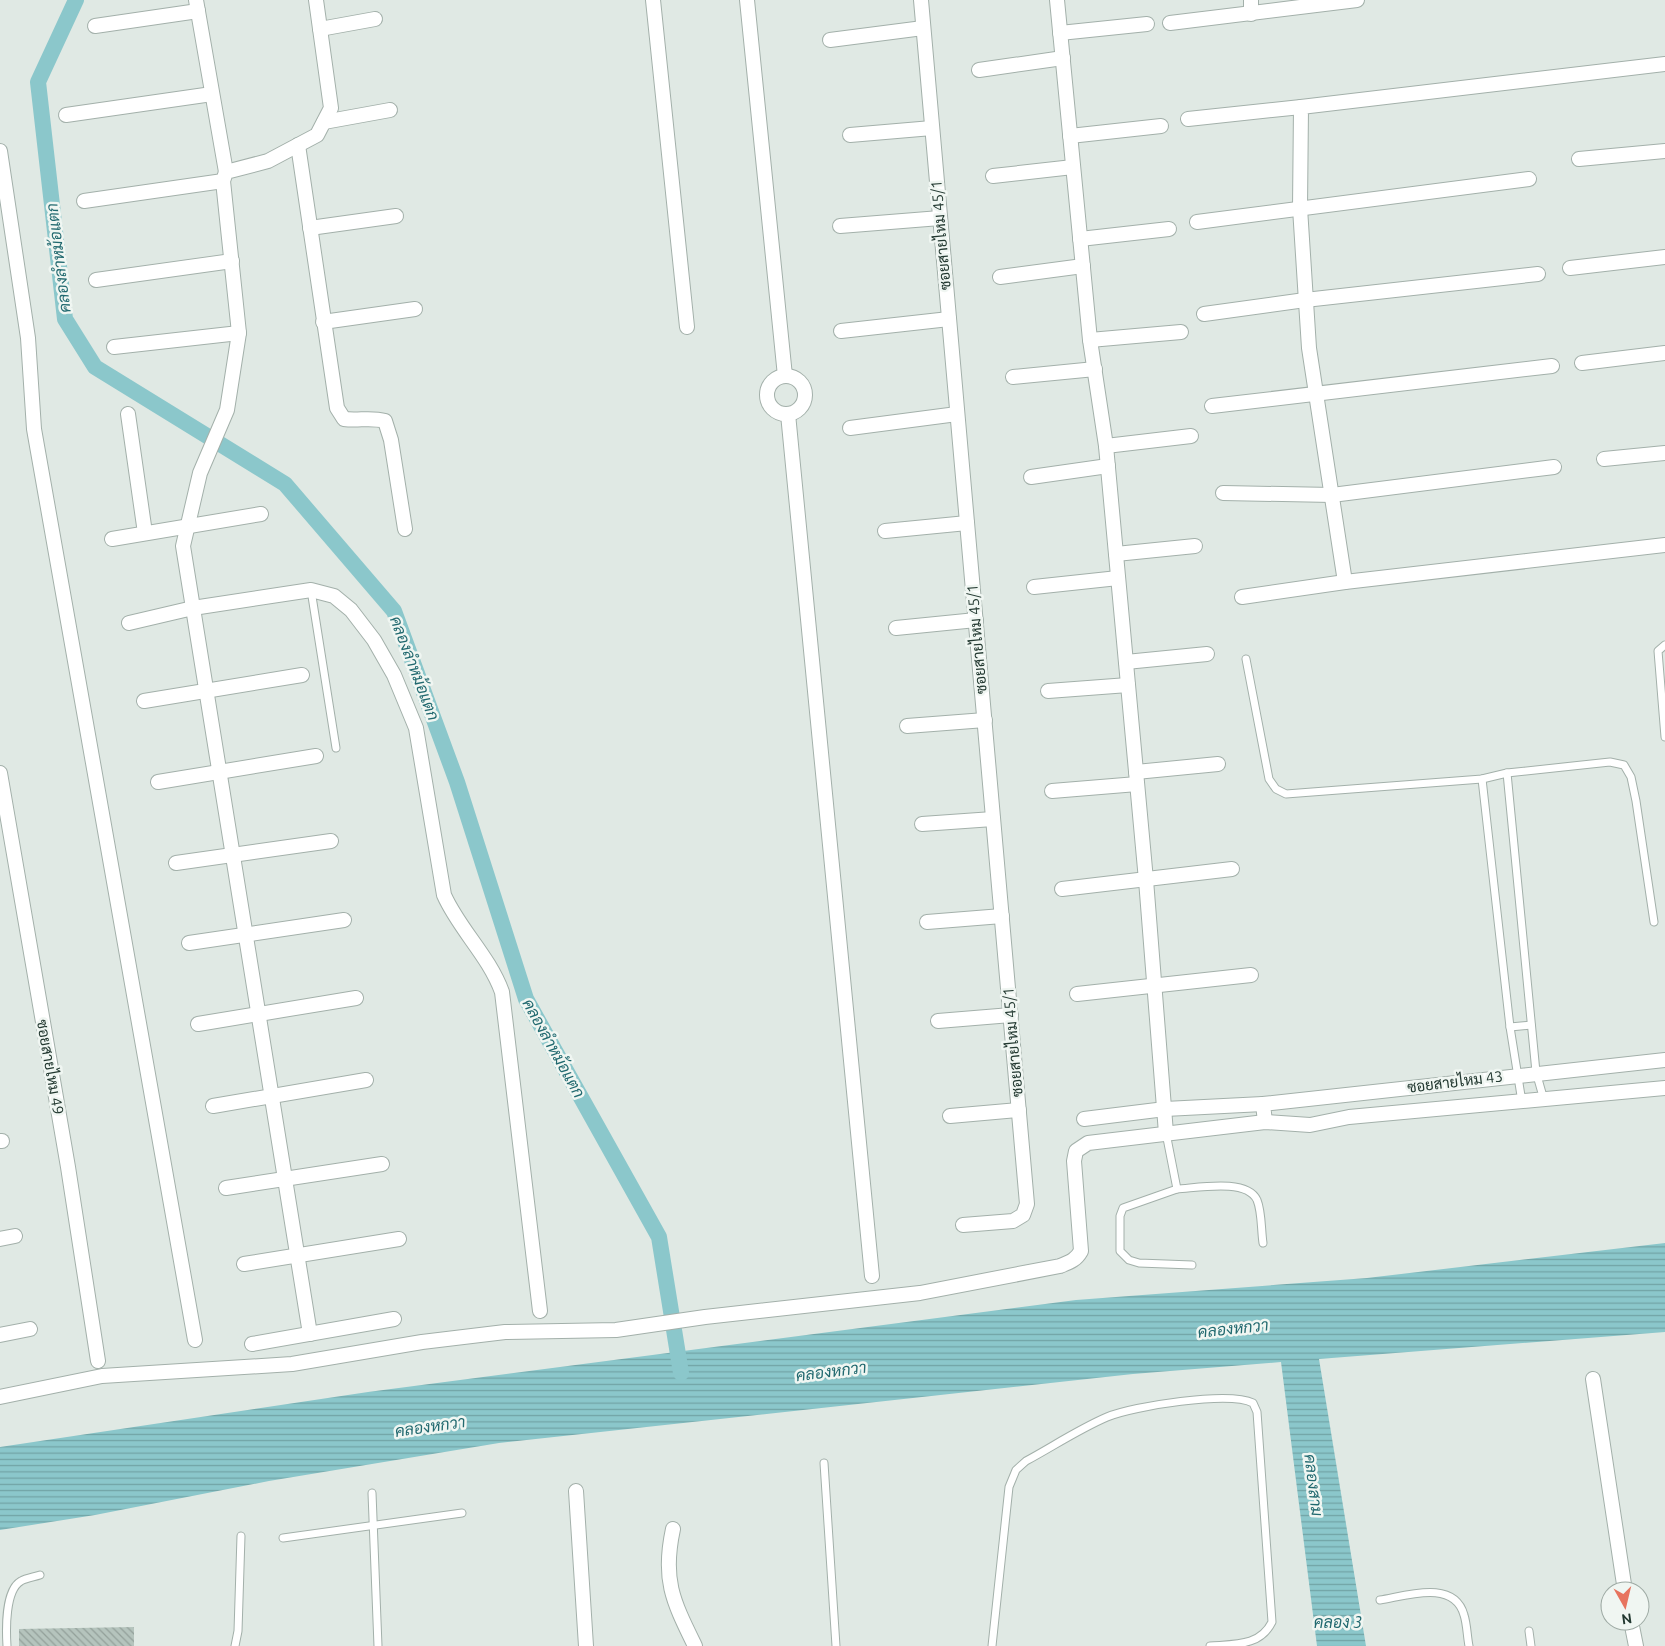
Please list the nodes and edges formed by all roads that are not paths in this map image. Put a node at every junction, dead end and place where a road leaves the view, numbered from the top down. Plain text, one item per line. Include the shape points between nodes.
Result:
1 (316, 0) edge
2 (653, 0) edge
3 (747, 0) edge
4 (921, 0) edge
5 (1057, 0) edge
6 (1357, 0) edge
7 (197, 5) edge
8 (1251, 7) edge
9 (376, 19) dead end
10 (1170, 23) dead end
11 (1148, 24) dead end
12 (96, 26) dead end
13 (923, 28) junction
14 (320, 29) junction
15 (1060, 33) junction
16 (830, 40) dead end
17 (1063, 58) junction
18 (1665, 64) edge
19 (979, 70) dead end
20 (212, 94) junction
21 (1301, 107) junction
22 (390, 110) dead end
23 (66, 115) dead end
24 (1188, 119) dead end
25 (324, 122) junction
26 (1161, 126) dead end
27 (932, 128) junction
28 (850, 135) dead end
29 (1070, 136) junction
30 (298, 145) junction
31 (0, 151) edge
32 (1665, 151) edge
33 (1579, 159) dead end
34 (1073, 167) junction
35 (994, 176) dead end
36 (224, 177) junction
37 (1530, 179) dead end
38 (84, 201) dead end
39 (1300, 208) junction
40 (396, 216) dead end
41 (940, 218) junction
42 (1197, 222) dead end
43 (840, 226) dead end
44 (310, 228) junction
45 (1169, 229) dead end
46 (1080, 239) junction
47 (1665, 257) edge
48 (232, 261) junction
49 (1083, 266) junction
50 (1570, 268) dead end
51 (1538, 274) dead end
52 (1000, 277) dead end
53 (96, 280) dead end
54 (1305, 300) junction
55 (415, 309) dead end
56 (1204, 314) dead end
57 (949, 319) junction
58 (323, 322) junction
59 (687, 326) dead end
60 (841, 332) dead end
61 (1181, 332) dead end
62 (239, 333) junction
63 (1090, 340) junction
64 (114, 347) dead end
65 (1665, 353) edge
66 (1582, 363) dead end
67 (1552, 366) dead end
68 (1094, 369) junction
69 (785, 376) junction
70 (1013, 377) dead end
71 (1314, 393) junction
72 (1212, 406) dead end
73 (128, 414) dead end
74 (788, 414) junction
75 (958, 414) junction
76 (850, 428) dead end
77 (1191, 436) dead end
78 (1106, 446) junction
79 (1665, 453) edge
80 (1604, 459) dead end
81 (1108, 466) junction
82 (1554, 467) dead end
83 (1031, 477) dead end
84 (1223, 493) dead end
85 (1332, 495) junction
86 (262, 514) dead end
87 (967, 523) junction
88 (188, 526) junction
89 (406, 529) dead end
90 (885, 531) dead end
91 (145, 533) junction
92 (112, 538) dead end
93 (1665, 545) edge
94 (1195, 546) dead end
95 (1116, 554) junction
96 (1118, 578) junction
97 (1345, 582) junction
98 (1034, 587) dead end
99 (310, 590) junction
100 (1242, 597) dead end
101 (193, 608) junction
102 (976, 620) junction
103 (129, 623) dead end
104 (896, 628) dead end
105 (1665, 645) edge
106 (1207, 654) dead end
107 (1246, 658) dead end
108 (1126, 662) junction
109 (302, 675) dead end
110 (1128, 685) junction
111 (1048, 691) dead end
112 (206, 692) junction
113 (144, 701) dead end
114 (1663, 707) edge
115 (985, 720) junction
116 (907, 726) dead end
117 (1665, 737) edge
118 (336, 748) dead end
119 (316, 756) dead end
120 (1218, 764) dead end
121 (220, 772) junction
122 (1507, 773) junction
123 (0, 774) edge
124 (1136, 778) junction
125 (1482, 778) junction
126 (158, 782) dead end
127 (1052, 791) dead end
128 (993, 818) junction
129 (922, 824) dead end
130 (330, 841) dead end
131 (233, 855) junction
132 (176, 863) dead end
133 (1232, 869) dead end
134 (1146, 880) junction
135 (1062, 889) dead end
136 (1002, 916) junction
137 (344, 920) dead end
138 (927, 922) dead end
139 (1654, 922) dead end
140 (246, 935) junction
141 (189, 943) dead end
142 (1251, 975) dead end
143 (1155, 986) junction
144 (1077, 994) dead end
145 (356, 998) dead end
146 (259, 1014) junction
147 (1011, 1015) junction
148 (938, 1021) dead end
149 (198, 1024) dead end
150 (1531, 1025) junction
151 (1510, 1027) junction
152 (1665, 1060) edge
153 (1536, 1072) junction
154 (1518, 1075) junction
155 (366, 1080) dead end
156 (1665, 1088) edge
157 (272, 1096) junction
158 (1544, 1100) junction
159 (1522, 1102) junction
160 (1263, 1104) junction
161 (213, 1106) dead end
162 (1165, 1109) junction
163 (1019, 1110) junction
164 (950, 1116) dead end
165 (1084, 1119) dead end
166 (1265, 1122) junction
167 (1166, 1133) junction
168 (382, 1164) dead end
169 (285, 1178) junction
170 (226, 1188) dead end
171 (1176, 1189) junction
172 (963, 1225) dead end
173 (15, 1236) dead end
174 (0, 1239) edge
175 (399, 1239) dead end
176 (1263, 1243) dead end
177 (298, 1255) junction
178 (244, 1264) dead end
179 (1192, 1265) dead end
180 (872, 1276) dead end
181 (540, 1311) dead end
182 (394, 1319) dead end
183 (30, 1329) dead end
184 (310, 1334) junction
185 (0, 1335) edge
186 (195, 1340) dead end
187 (252, 1344) dead end
188 (98, 1361) dead end
189 (1593, 1378) dead end
190 (0, 1397) edge
191 (824, 1463) dead end
192 (576, 1491) dead end
193 (372, 1493) dead end
194 (462, 1513) dead end
195 (375, 1525) junction
196 (672, 1529) dead end
197 (241, 1536) dead end
198 (283, 1538) dead end
199 (40, 1575) dead end
200 (1623, 1581) edge
201 (1380, 1600) dead end
202 (1529, 1631) dead end
203 (1633, 1631) edge
204 (7, 1646) edge
205 (235, 1646) edge
206 (378, 1646) edge
207 (586, 1646) edge
208 (696, 1646) edge
209 (836, 1646) edge
210 (992, 1646) edge
211 (1210, 1646) edge
212 (1469, 1646) edge
213 (1531, 1646) edge
214 (1636, 1646) edge

1 - 14 street
2 - 59 street
3 - 69 street
4 - 13 street, ซอยสายไหม 45/1
5 - 15 street
6 - 8 street
7 - 12 street
7 - 20 street
8 - 10 street
9 - 14 street
11 - 15 street
13 - 16 street
13 - 27 street, ซอยสายไหม 45/1
14 - 25 street via 331,108
15 - 17 street
17 - 19 street
17 - 29 street
18 - 21 street
20 - 23 street
20 - 36 street
21 - 24 street
21 - 39 street
22 - 25 street
25 - 30 street via 317,135
26 - 29 street
27 - 28 street
27 - 41 street, ซอยสายไหม 45/1
29 - 34 street
30 - 36 street via 268,161
30 - 44 street
31 - 186 street via 28,338 34,429
32 - 33 street
34 - 35 street
34 - 46 street
36 - 38 street
36 - 48 street
37 - 39 street
39 - 42 street
39 - 54 street
40 - 44 street
41 - 43 street
41 - 57 street, ซอยสายไหม 45/1
44 - 58 street
45 - 46 street
46 - 49 street
47 - 50 street
48 - 53 street
48 - 62 street
49 - 52 street
49 - 63 street
51 - 54 street
54 - 56 street
54 - 71 street
55 - 58 street
57 - 60 street
57 - 75 street, ซอยสายไหม 45/1
58 - 89 street via 337,408 344,419 373,417 385,421 389,430
61 - 63 street
62 - 64 street
62 - 88 street via 226,410 200,473
63 - 68 street
65 - 66 street
67 - 71 street
68 - 70 street
68 - 78 street
69 - 74 street via 773,382 768,394 776,411
69 - 74 street via 797,380 805,390 804,403
71 - 72 street
71 - 85 street
73 - 91 street
74 - 180 street
75 - 76 street
75 - 87 street, ซอยสายไหม 45/1
77 - 78 street
78 - 81 street
79 - 80 street
81 - 83 street
81 - 95 street
82 - 85 street
84 - 85 street
85 - 97 street
86 - 88 street
87 - 90 street
87 - 102 street, ซอยสายไหม 45/1
88 - 91 street
88 - 101 street via 183,546
91 - 92 street
93 - 97 street
94 - 95 street
95 - 96 street
96 - 98 street
96 - 108 street
97 - 100 street
99 - 101 street
99 - 118 lane
99 - 181 street via 334,596 351,610 374,640 394,675 421,747 444,895 502,992
101 - 103 street
101 - 112 street
102 - 104 street
102 - 115 street, ซอยสายไหม 45/1
105 - 114 lane via 1658,651
106 - 108 street
107 - 125 lane via 1269,779 1276,789 1295,794
108 - 110 street
109 - 112 street
110 - 111 street
110 - 124 street
112 - 113 street
112 - 121 street
114 - 117 lane
115 - 116 street
115 - 128 street, ซอยสายไหม 45/1
119 - 121 street
120 - 124 street
121 - 126 street
121 - 131 street
122 - 125 lane
122 - 139 lane via 1610,762 1624,765 1631,777 1636,801
122 - 150 lane
123 - 188 street, ซอยสายไหม 49
124 - 127 street
124 - 134 street
125 - 151 lane
128 - 129 street
128 - 136 street, ซอยสายไหม 45/1
130 - 131 street
131 - 132 street
131 - 140 street
133 - 134 street
134 - 135 street
134 - 143 street
136 - 138 street
136 - 147 street, ซอยสายไหม 45/1
137 - 140 street
140 - 141 street
140 - 146 street
142 - 143 street
143 - 144 street
143 - 162 street
145 - 146 street
146 - 149 street
146 - 157 street
147 - 148 street
147 - 163 street, ซอยสายไหม 45/1
150 - 151 lane
150 - 153 lane
151 - 154 lane
152 - 153 street, ซอยสายไหม 43
153 - 154 street, ซอยสายไหม 43
153 - 158 lane
154 - 159 lane
154 - 160 street, ซอยสายไหม 43
155 - 157 street
156 - 158 street
157 - 161 street
157 - 169 street
158 - 159 street
159 - 166 street via 1349,1117 1310,1125
160 - 162 street, ซอยสายไหม 43
160 - 166 street
162 - 165 street, ซอยสายไหม 43
162 - 167 street
163 - 164 street
163 - 172 street, ซอยสายไหม 45/1 via 1027,1204 1023,1215 1013,1221
166 - 167 street
167 - 171 lane
167 - 190 street via 1088,1143 1076,1151 1081,1251 1071,1262 920,1293 616,1330 505,1332 292,1364 102,1376
168 - 169 street
169 - 170 street
169 - 177 street
171 - 176 lane via 1236,1186 1252,1193 1258,1202
171 - 179 lane via 1123,1208 1120,1251 1129,1260 1139,1263
173 - 174 street
175 - 177 street
177 - 178 street
177 - 184 street
182 - 184 street
183 - 185 street
184 - 187 street
189 - 200 street
191 - 209 lane
192 - 207 street
193 - 195 lane
194 - 195 lane
195 - 198 lane
195 - 206 lane
196 - 208 street via 667,1554 668,1576 678,1614
197 - 205 lane
199 - 204 lane via 15,1586 6,1623
201 - 212 lane via 1436,1592 1449,1594 1464,1614
202 - 213 lane
203 - 214 street
210 - 211 lane via 1010,1487 1016,1470 1026,1461 1107,1416 1192,1400 1244,1398 1254,1403 1257,1412 1272,1622 1266,1635 1252,1642

